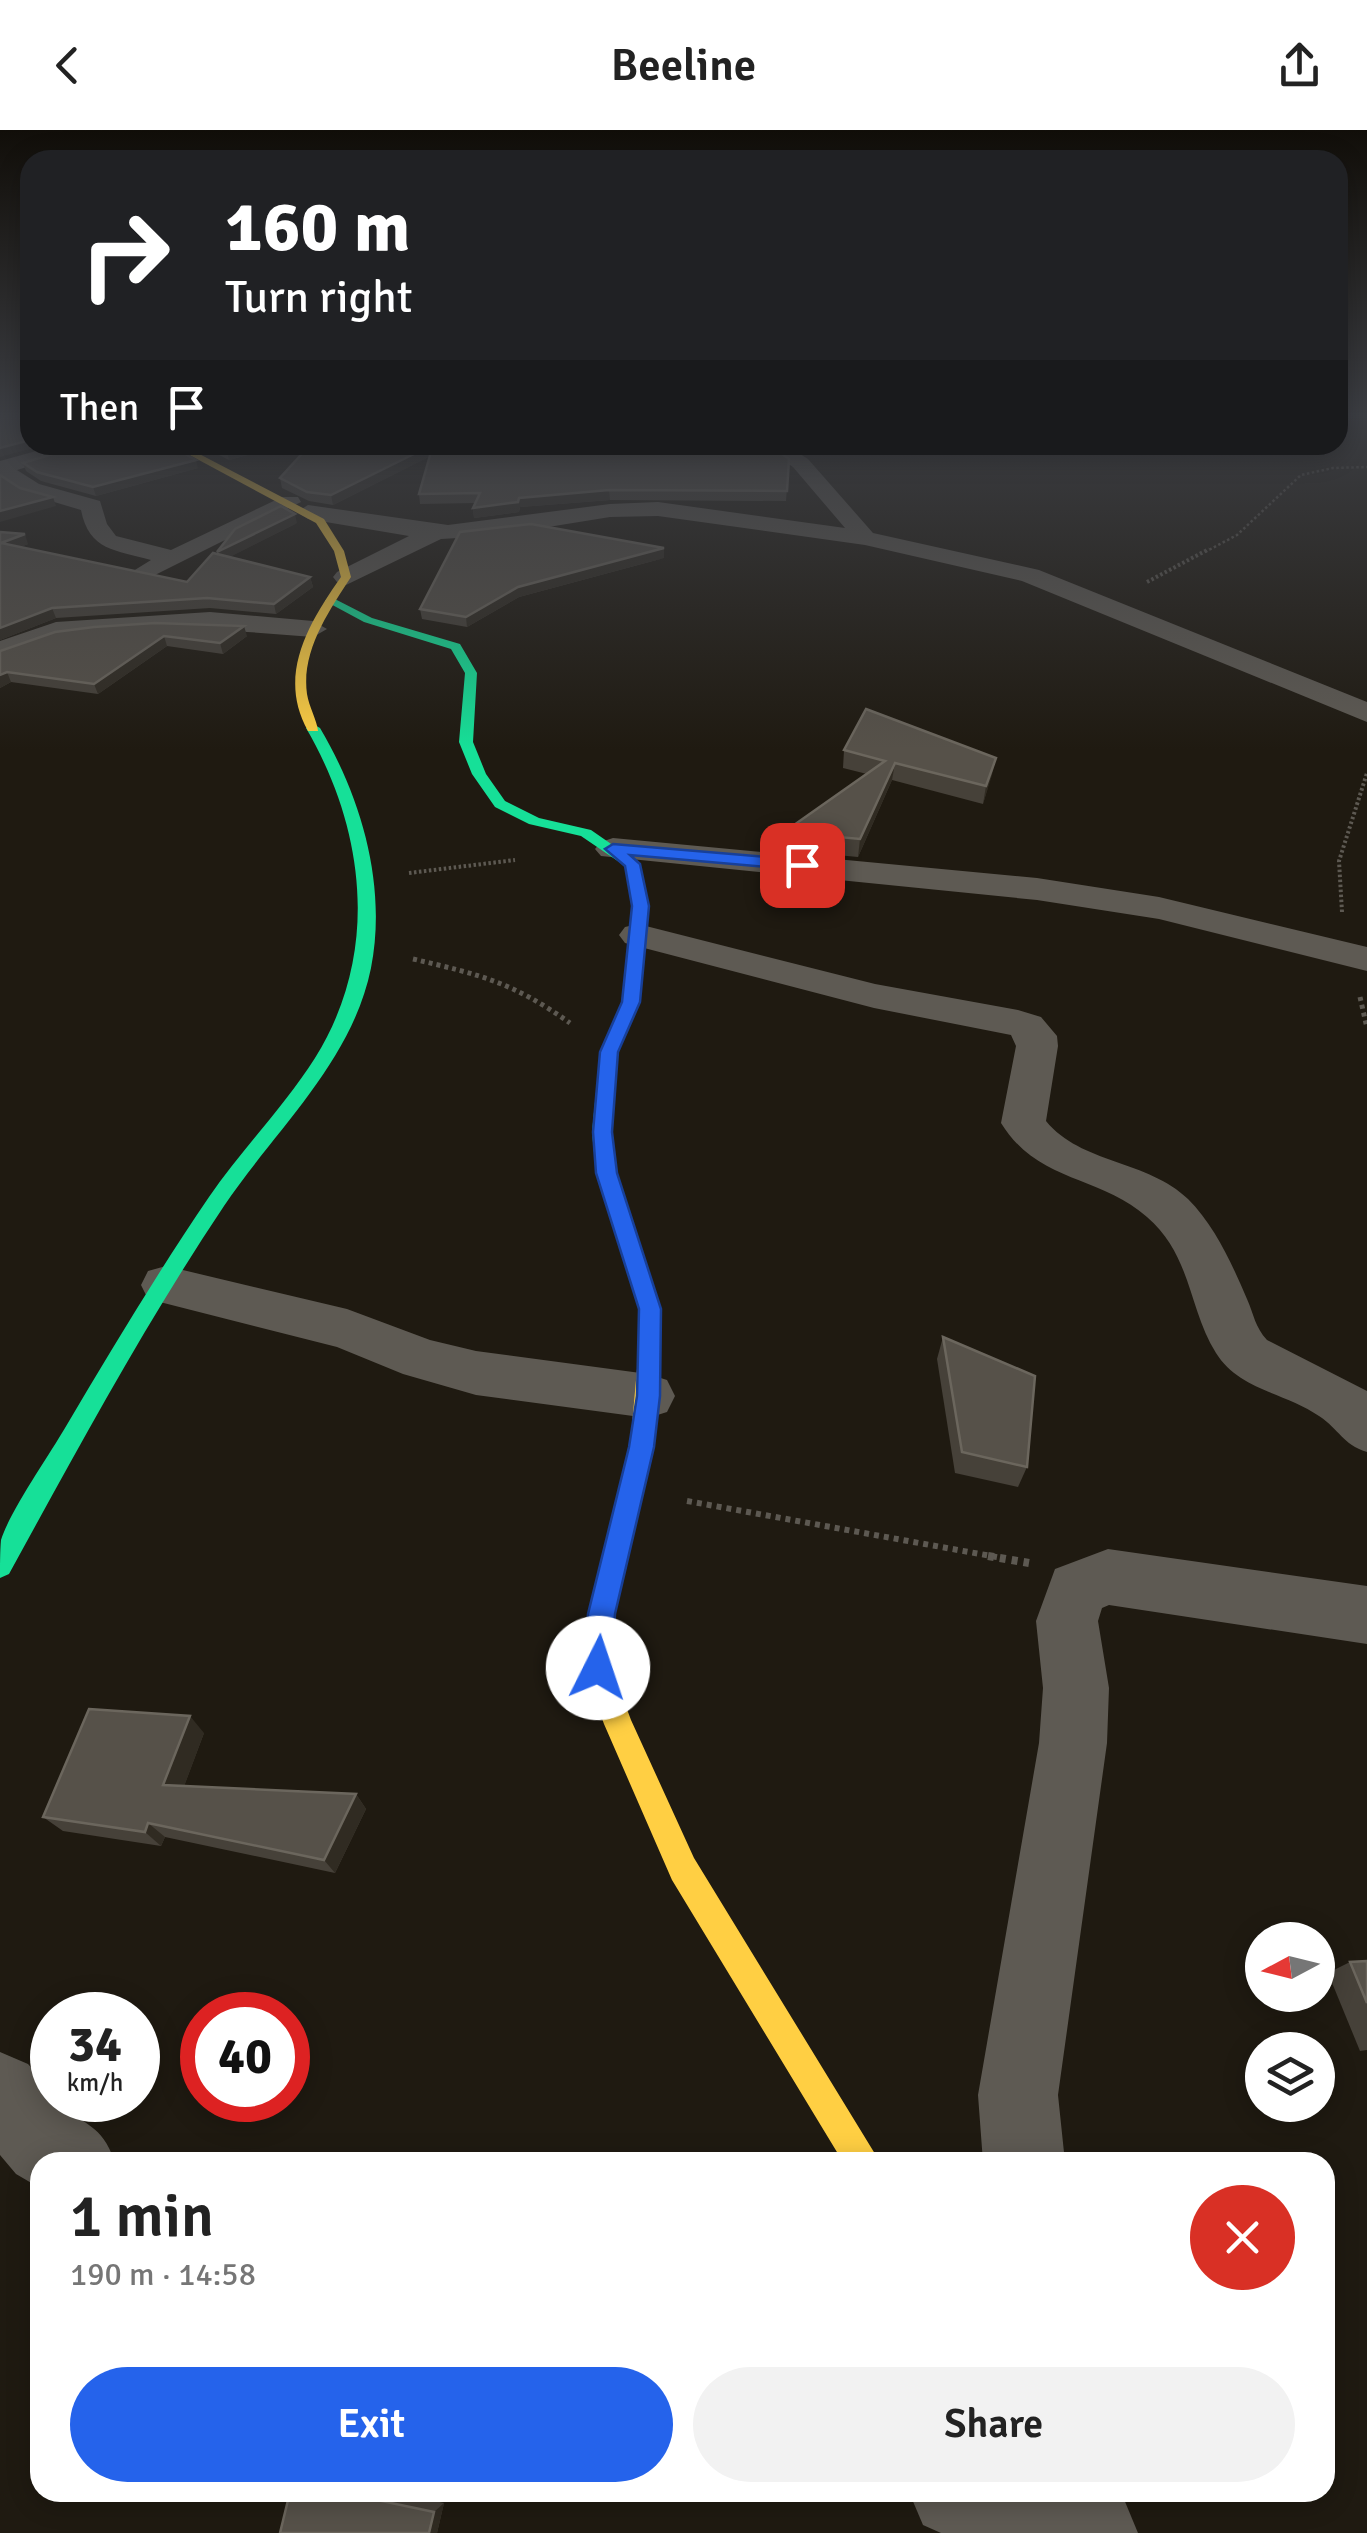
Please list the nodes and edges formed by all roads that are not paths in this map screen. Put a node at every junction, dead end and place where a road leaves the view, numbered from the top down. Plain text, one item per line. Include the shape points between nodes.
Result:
1 (97, 526) edge
2 (252, 526) edge
3 (323, 526) edge
4 (404, 526) edge
5 (502, 526) edge
6 (770, 526) edge
7 (855, 526) edge
8 (436, 532) junction
9 (865, 538) junction
10 (173, 558) junction
11 (143, 573) edge
12 (346, 578) junction
13 (330, 599) junction
14 (313, 629) junction
15 (0, 651) edge
16 (1367, 712) edge
17 (599, 841) junction
18 (638, 935) junction
19 (1358, 956) edge
20 (166, 1286) junction
21 (648, 1396) junction
22 (1367, 1428) edge
23 (0, 1566) edge
24 (1367, 1614) edge
25 (0, 2092) edge
26 (57, 2152) edge
27 (857, 2152) edge
28 (1023, 2152) edge
29 (981, 2502) edge
30 (1077, 2502) edge
31 (1058, 2533) edge
32 (1090, 2533) edge

1 - 10 street via 108,541
2 - 10 street
3 - 12 street
4 - 8 street
5 - 8 street
6 - 9 street
7 - 9 street
8 - 12 street
9 - 16 street via 1030,575
10 - 11 street
12 - 13 street
13 - 14 street
13 - 17 street via 368,620 456,647 471,673 466,742 500,804
14 - 15 street via 210,620 91,626 56,630
14 - 20 street via 300,706 326,747 363,868 368,913 362,969 344,1025 231,1181
17 - 18 street via 632,864
17 - 19 street via 1037,889 1159,908
18 - 21 street via 631,1002 609,1052 602,1132 606,1173 650,1309
18 - 22 street via 874,996 1026,1026 1037,1046 1022,1123 1032,1138 1132,1182 1164,1204 1193,1238 1236,1341 1259,1362 1348,1406
20 - 21 street via 347,1330 476,1373
20 - 23 street via 54,1464
21 - 27 street via 601,1614 598,1668 683,1869
24 - 28 street via 1108,1577 1077,1589 1067,1621 1076,1688 1073,1743 1018,2095
25 - 26 street
29 - 31 street
30 - 32 street

